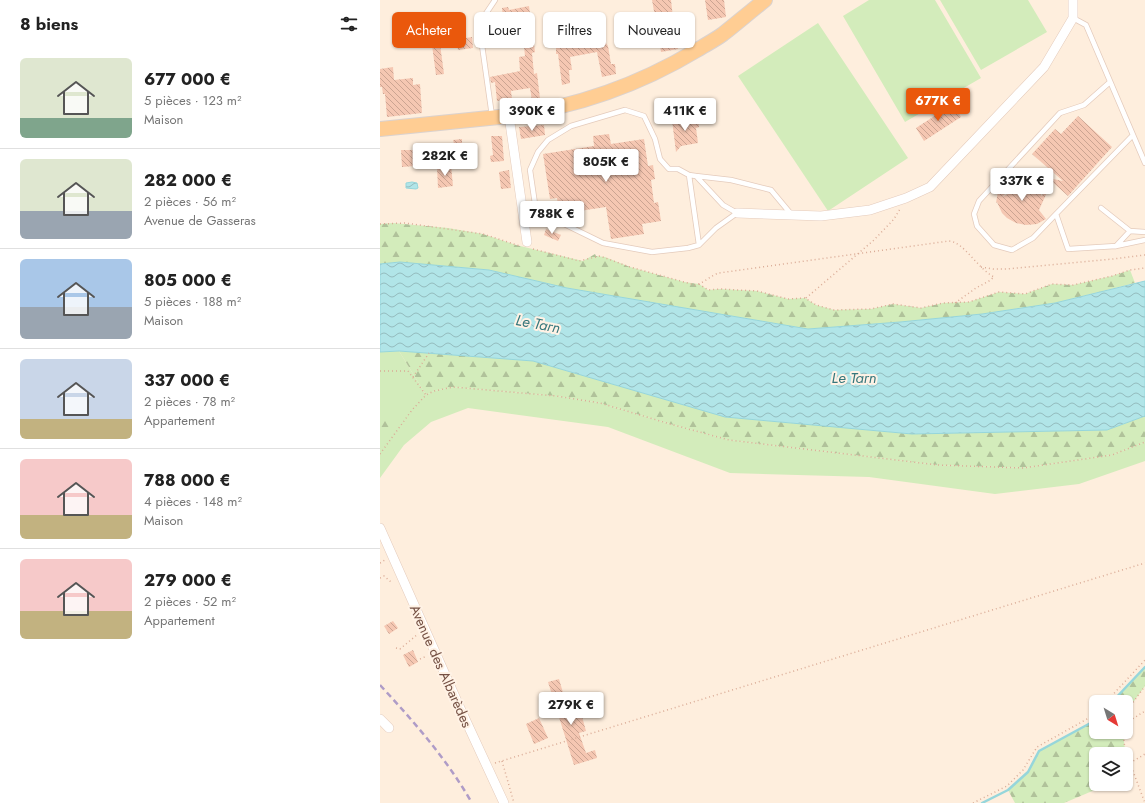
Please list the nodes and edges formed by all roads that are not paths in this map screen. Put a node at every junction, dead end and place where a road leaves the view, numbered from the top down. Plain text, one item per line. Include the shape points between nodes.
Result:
1 (495, 0) edge
2 (766, 0) edge
3 (1073, 0) edge
4 (1073, 18) junction
5 (1110, 82) junction
6 (509, 116) junction
7 (493, 118) junction
8 (380, 129) edge
9 (1133, 135) junction
10 (1145, 163) edge
11 (689, 175) junction
12 (696, 176) junction
13 (1101, 208) dead end
14 (737, 213) junction
15 (1056, 214) junction
16 (792, 215) junction
17 (1130, 232) junction
18 (1145, 232) edge
19 (1145, 240) edge
20 (527, 242) dead end
21 (698, 245) junction
22 (1116, 246) junction
23 (380, 528) edge
24 (380, 719) edge
25 (389, 728) dead end
26 (504, 803) edge

1 - 7 lane via 479,24
2 - 6 main road via 717,38 674,64 628,86 576,103
3 - 4 street
4 - 5 lane via 1086,25
4 - 16 street via 1044,67 930,187 870,210 821,216
5 - 9 lane
5 - 15 lane via 1084,105 1060,113 979,201 974,214 977,226 994,245 1012,250 1033,238
6 - 7 main road
6 - 20 street
7 - 8 main road
9 - 10 lane
9 - 15 lane
11 - 12 lane
11 - 21 lane
11 - 21 lane via 678,169 668,169 660,159 655,139 644,116 625,110 571,126 548,140 538,152 530,170 535,204 546,208 562,223 603,243 652,252
12 - 14 lane via 723,205
12 - 16 lane via 731,180 771,190
13 - 17 lane
14 - 16 street
14 - 21 lane
15 - 22 lane via 1068,249
17 - 18 lane
17 - 22 lane
19 - 22 lane
23 - 26 street, Avenue des Albarèdes
24 - 25 street

